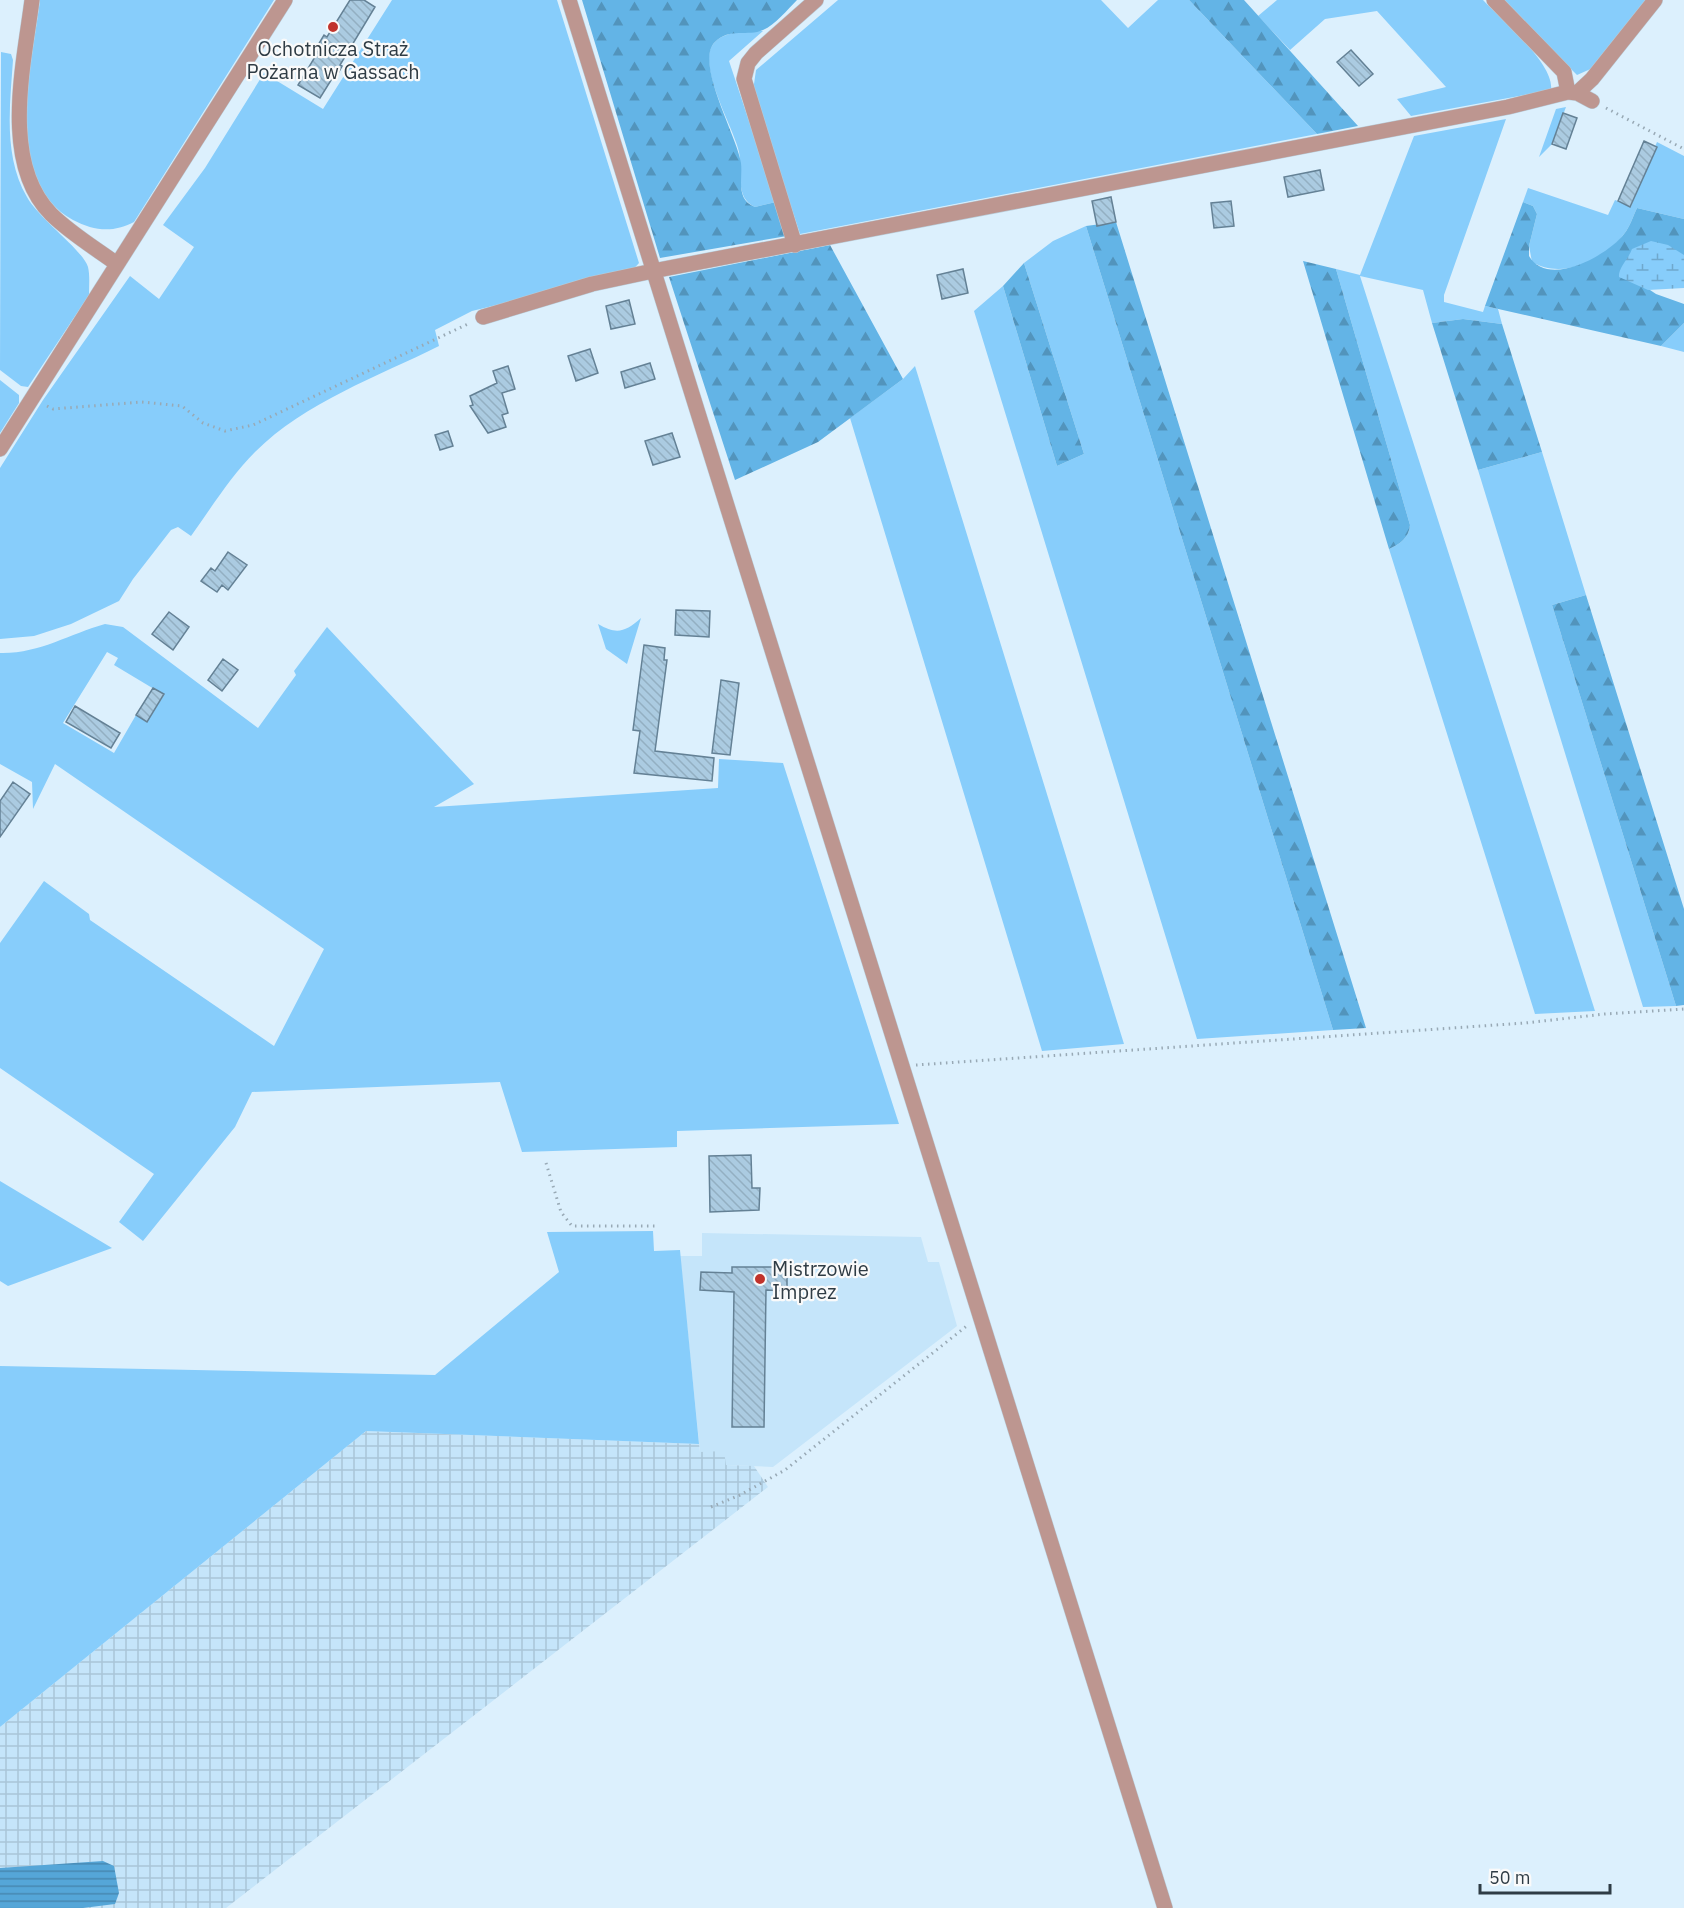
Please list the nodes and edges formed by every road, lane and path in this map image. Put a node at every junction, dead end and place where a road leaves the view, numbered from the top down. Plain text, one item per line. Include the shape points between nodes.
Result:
1 (32, 0) edge
2 (285, 0) edge
3 (569, 0) edge
4 (816, 0) edge
5 (1494, 0) edge
6 (1655, 0) edge
7 (1573, 92) junction
8 (1592, 101) joint
9 (1684, 149) edge
10 (795, 245) junction
11 (117, 264) junction
12 (653, 271) junction
13 (483, 317) joint
14 (31, 400) junction
15 (0, 449) edge
16 (1684, 1009) edge
17 (902, 1065) junction
18 (546, 1163) dead end
19 (657, 1226) dead end
20 (980, 1315) junction
21 (711, 1506) dead end
22 (1165, 1908) edge

1 - 11 street via 19,137 27,171 35,193 49,213
2 - 11 street
3 - 12 street
4 - 10 street via 756,53 748,63 744,79
5 - 7 street via 1559,67
6 - 7 street via 1592,79
7 - 8 street
7 - 10 street
8 - 9 path
10 - 12 street
11 - 14 street
12 - 13 street
12 - 17 street
13 - 14 path via 253,425 225,431 203,423 182,406 142,402 52,409
14 - 15 street
16 - 17 path
17 - 20 street
18 - 19 path via 561,1212 572,1226
20 - 21 path via 785,1470
20 - 22 street

